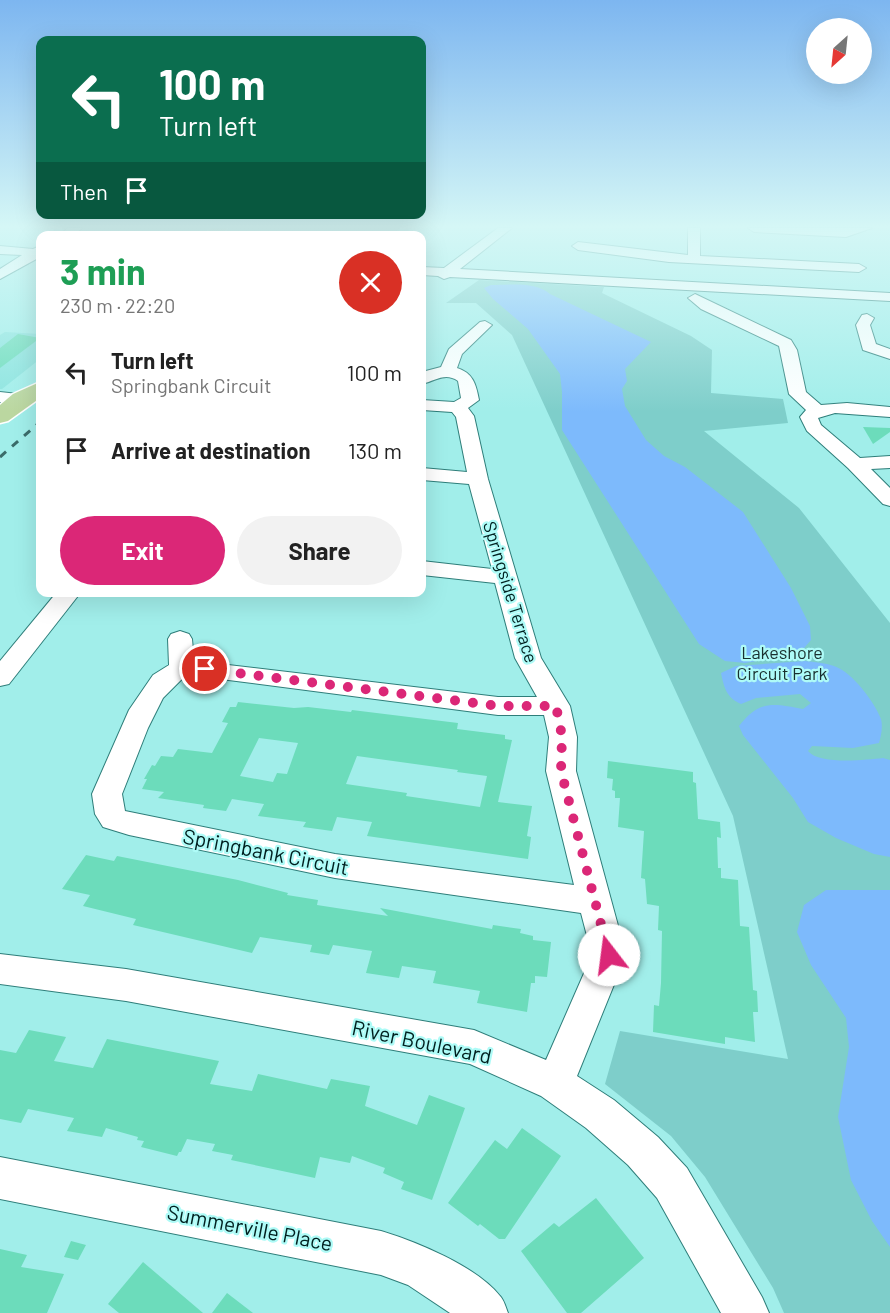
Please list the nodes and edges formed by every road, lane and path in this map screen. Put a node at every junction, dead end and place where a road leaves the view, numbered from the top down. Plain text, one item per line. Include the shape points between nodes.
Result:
1 (760, 289) edge
2 (890, 295) edge
3 (695, 298) dead end
4 (867, 318) dead end
5 (484, 325) dead end
6 (890, 354) edge
7 (447, 373) junction
8 (426, 377) edge
9 (36, 379) edge
10 (20, 395) edge
11 (426, 405) edge
12 (457, 407) junction
13 (818, 411) junction
14 (890, 412) edge
15 (0, 416) edge
16 (890, 462) edge
17 (855, 464) junction
18 (426, 474) edge
19 (478, 479) junction
20 (890, 500) edge
21 (426, 568) edge
22 (504, 576) junction
23 (66, 597) edge
24 (180, 639) dead end
25 (182, 670) junction
26 (0, 678) edge
27 (556, 706) junction
28 (593, 901) junction
29 (0, 954) edge
30 (0, 969) edge
31 (126, 985) junction
32 (555, 1083) junction
33 (0, 1178) edge
34 (485, 1313) edge
35 (746, 1313) edge

1 - 2 street
3 - 13 street via 785,343 798,394
4 - 6 street via 863,325 869,347
5 - 7 street via 455,352
7 - 8 street
7 - 12 street via 463,377 466,382 470,400
9 - 10 main road
10 - 15 main road
11 - 12 street
12 - 19 street, Springside Terrace via 465,416
13 - 14 street via 834,408
13 - 17 street via 809,417 809,422
16 - 17 street
17 - 20 street
18 - 19 street
19 - 22 street, Springside Terrace
21 - 22 street
22 - 27 street, Springside Terrace via 528,658
23 - 26 street
24 - 25 street
25 - 27 street via 205,669 498,706
25 - 28 street, Springbank Circuit via 162,681 136,723 107,794 114,819 335,866
27 - 28 street, Springside Terrace via 562,736 561,771
28 - 32 street, Springside Terrace via 609,955
29 - 31 street, River Boulevard
30 - 31 street, River Boulevard
31 - 32 street, River Boulevard via 474,1047
32 - 35 street, River Boulevard via 600,1114 643,1151 672,1183
33 - 34 street, Summerville Place via 381,1253 438,1276

